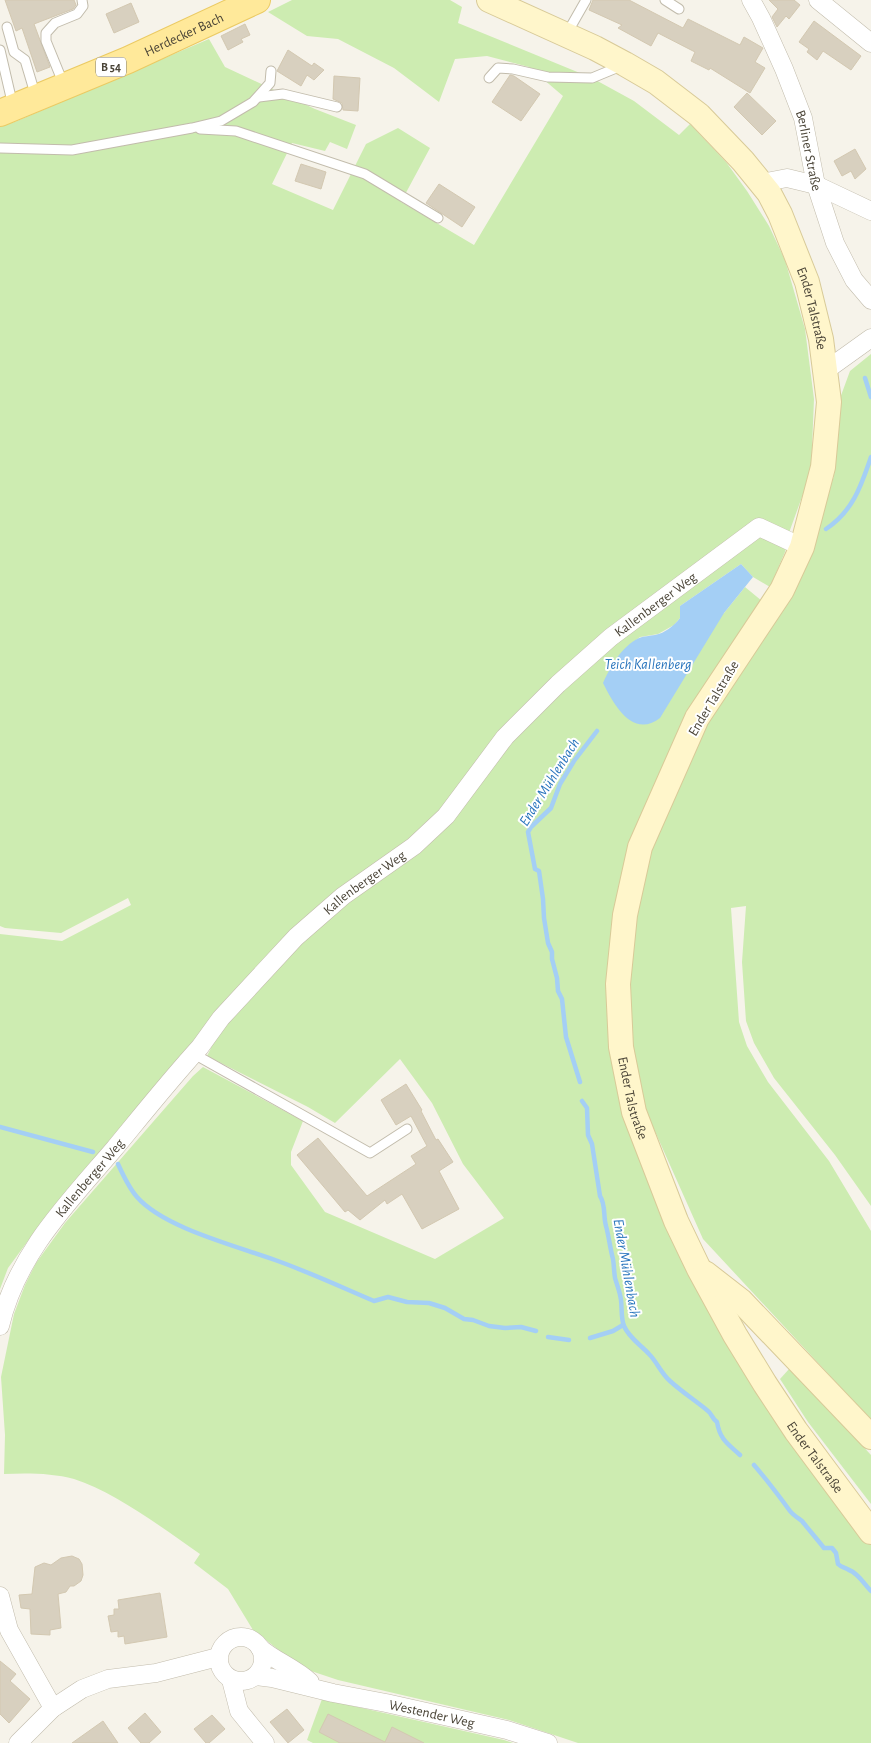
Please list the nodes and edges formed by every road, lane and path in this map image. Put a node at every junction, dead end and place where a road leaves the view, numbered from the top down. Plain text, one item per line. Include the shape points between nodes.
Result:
1 (82, 0) edge
2 (257, 0) edge
3 (488, 0) edge
4 (586, 0) edge
5 (665, 0) edge
6 (750, 0) edge
7 (818, 0) edge
8 (679, 9) dead end
9 (7, 27) dead end
10 (566, 35) junction
11 (871, 42) edge
12 (0, 50) edge
13 (625, 64) junction
14 (271, 71) dead end
15 (489, 78) dead end
16 (64, 87) junction
17 (259, 97) junction
18 (17, 106) edge
19 (337, 106) dead end
20 (192, 128) junction
21 (0, 148) edge
22 (761, 182) junction
23 (816, 185) junction
24 (871, 211) edge
25 (438, 218) dead end
26 (871, 300) edge
27 (871, 338) edge
28 (825, 371) junction
29 (802, 547) junction
30 (194, 1054) junction
31 (408, 1129) dead end
32 (699, 1269) junction
33 (0, 1326) edge
34 (871, 1437) edge
35 (871, 1532) edge
36 (0, 1596) edge
37 (7, 1638) edge
38 (260, 1648) junction
39 (235, 1673) junction
40 (315, 1688) junction
41 (52, 1708) junction
42 (18, 1743) edge
43 (265, 1743) edge
44 (548, 1743) edge

1 - 16 lane via 83,6 77,14 55,23 46,33 46,41
2 - 16 main road, Herdecker Bach / B 54
3 - 10 main road, Ender Talstraße
4 - 10 lane
5 - 8 lane
6 - 23 street, Berliner Straße via 761,18 803,118
7 - 11 street
9 - 18 lane via 14,52 25,60
10 - 13 main road, Ender Talstraße
12 - 18 lane
13 - 15 lane via 592,78 548,77 498,68
13 - 22 main road, Ender Talstraße via 656,82 699,115
14 - 17 lane via 270,83
16 - 18 main road, Herdecker Bach / B 54
17 - 19 lane via 283,94
17 - 20 lane via 221,121
20 - 21 lane via 72,150
20 - 25 lane via 236,131 365,174
22 - 23 street via 787,178
22 - 28 main road, Ender Talstraße via 780,214 807,282
23 - 24 street
23 - 26 street, Berliner Straße via 834,243 854,280
27 - 28 street
28 - 29 main road, Ender Talstraße via 829,402 823,466
29 - 30 street, Kallenberger Weg via 759,527 611,638 558,684 505,737 446,816 414,846 343,896 296,937 221,1018
29 - 32 main road, Ender Talstraße via 782,590 697,718 640,846 625,916 618,984 622,1047 634,1112 676,1221
30 - 31 lane via 370,1153
30 - 33 street, Kallenberger Weg via 57,1215 31,1251 16,1279
32 - 34 main road via 741,1301
32 - 35 main road, Ender Talstraße via 735,1335 786,1415
36 - 37 street via 9,1630
37 - 41 street
38 - 39 street via 263,1662 260,1670
38 - 39 street via 250,1639 240,1637 226,1642 222,1646
38 - 40 street, Westender Weg via 303,1676
39 - 40 street, Westender Weg
39 - 41 street, Westender Weg via 156,1673 108,1679 82,1689
39 - 43 street via 246,1700 250,1727
40 - 44 street, Westender Weg via 498,1728
41 - 42 street, Westender Weg

